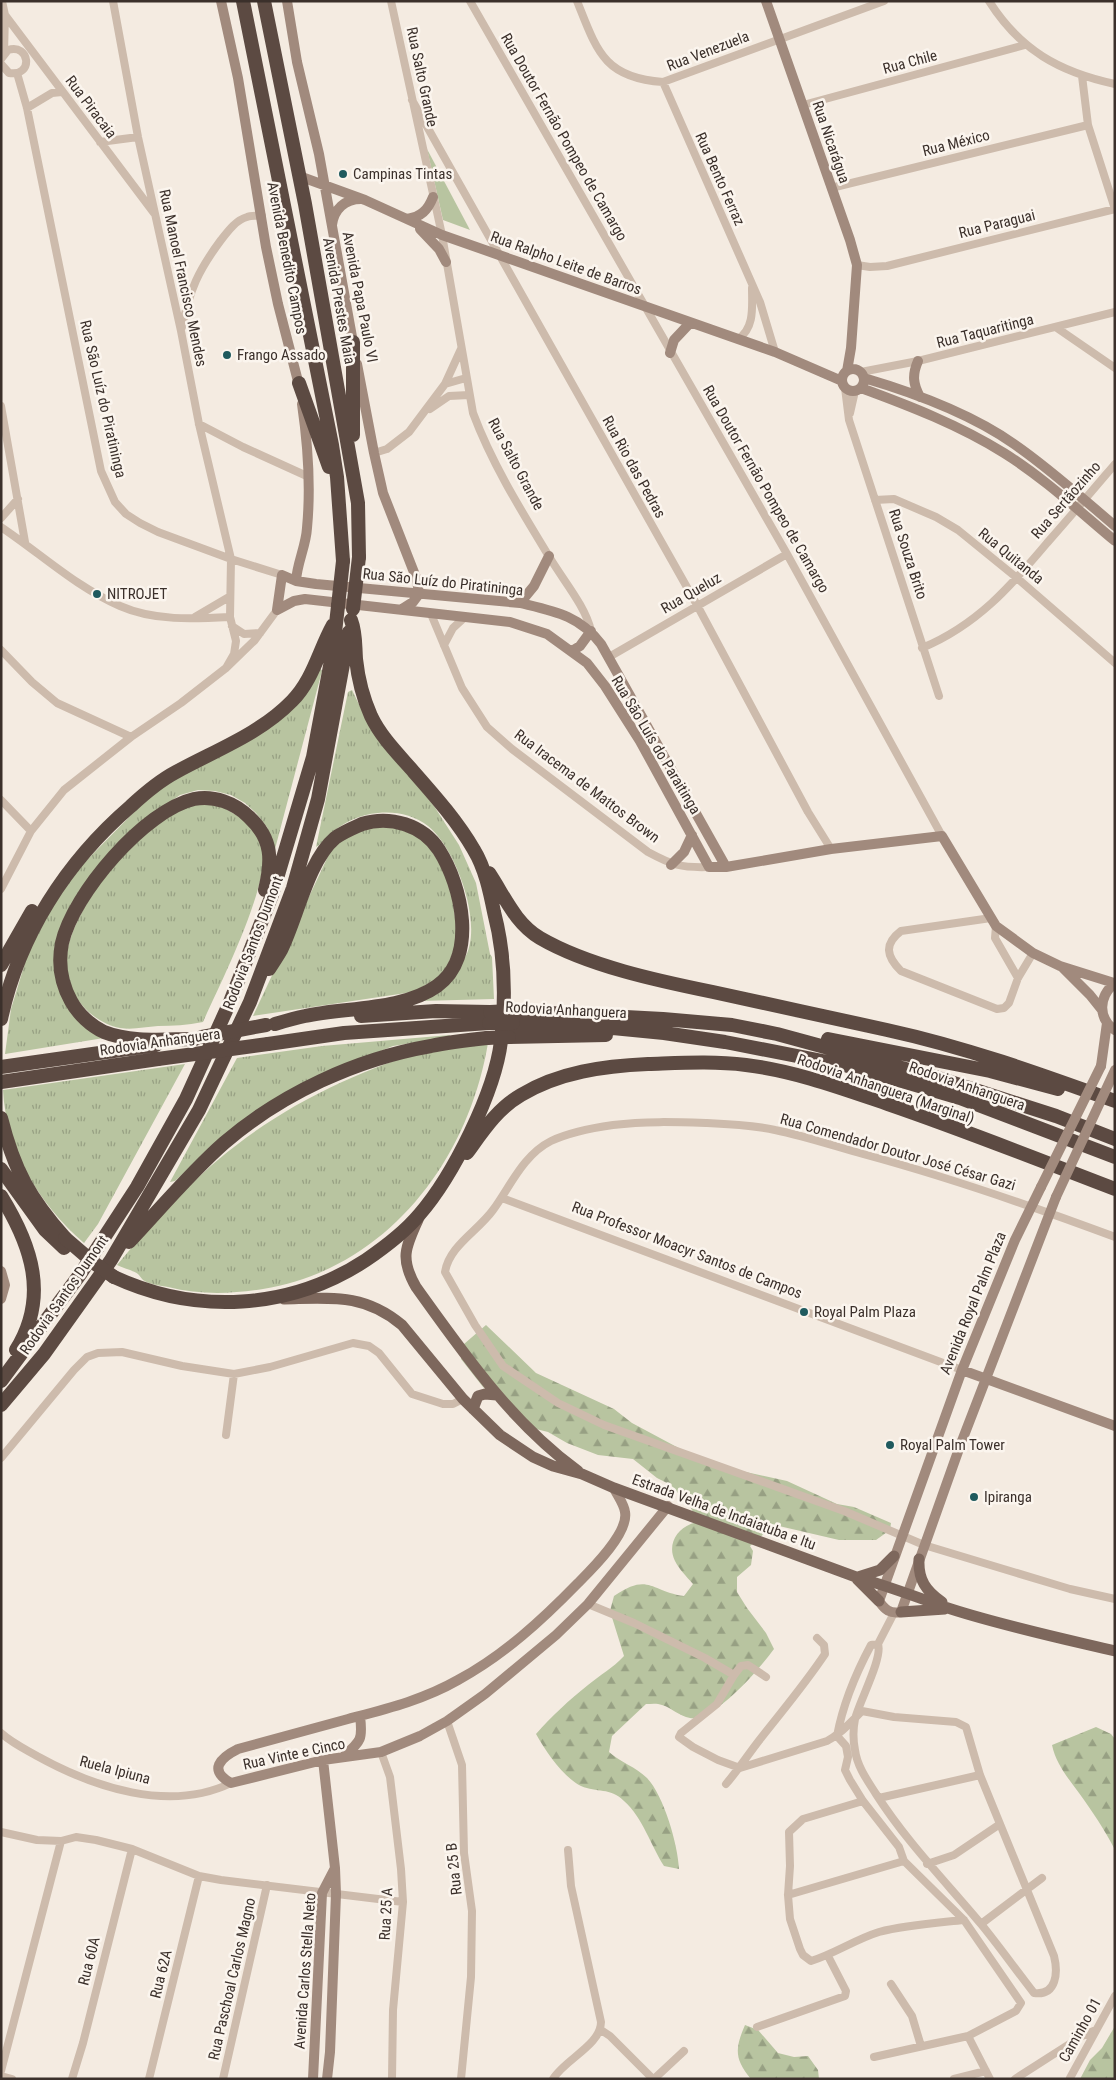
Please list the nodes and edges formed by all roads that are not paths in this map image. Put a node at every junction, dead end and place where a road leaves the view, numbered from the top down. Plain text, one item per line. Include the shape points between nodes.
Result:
1 (2, 1) edge
2 (112, 1) edge
3 (221, 1) edge
4 (243, 1) edge
5 (264, 1) edge
6 (287, 1) edge
7 (391, 1) edge
8 (470, 1) edge
9 (577, 1) edge
10 (766, 1) edge
11 (884, 1) edge
12 (989, 1) edge
13 (5, 15) junction
14 (779, 38) junction
15 (1025, 45) junction
16 (2, 56) edge
17 (1, 64) edge
18 (9, 74) edge
19 (1082, 76) junction
20 (663, 82) junction
21 (1115, 84) edge
22 (62, 92) junction
23 (412, 100) junction
24 (803, 105) junction
25 (27, 108) junction
26 (1088, 125) junction
27 (138, 137) junction
28 (100, 142) junction
29 (299, 176) junction
30 (323, 184) junction
31 (830, 188) junction
32 (433, 197) junction
33 (365, 200) junction
34 (1115, 209) edge
35 (156, 215) junction
36 (262, 216) junction
37 (407, 219) junction
38 (332, 228) junction
39 (442, 236) junction
40 (498, 254) junction
41 (446, 262) junction
42 (857, 265) junction
43 (752, 286) junction
44 (643, 306) junction
45 (1115, 312) edge
46 (690, 323) junction
47 (1057, 328) junction
48 (181, 331) junction
49 (738, 339) junction
50 (353, 342) junction
51 (461, 349) junction
52 (670, 352) junction
53 (775, 352) junction
54 (918, 361) junction
55 (1115, 368) edge
56 (466, 378) junction
57 (852, 379) junction
58 (299, 383) junction
59 (445, 384) junction
60 (469, 395) junction
61 (920, 397) junction
62 (1, 406) edge
63 (424, 413) junction
64 (199, 424) junction
65 (374, 453) junction
66 (1115, 464) edge
67 (309, 477) junction
68 (18, 499) junction
69 (875, 500) junction
70 (1085, 500) junction
71 (358, 503) junction
72 (339, 509) junction
73 (1077, 509) junction
74 (1, 518) edge
75 (1115, 526) edge
76 (1, 527) edge
77 (1115, 541) edge
78 (25, 542) junction
79 (787, 554) junction
80 (549, 556) junction
81 (231, 559) junction
82 (245, 564) junction
83 (230, 575) junction
84 (282, 575) junction
85 (1017, 578) junction
86 (296, 581) junction
87 (418, 594) junction
88 (229, 598) junction
89 (305, 599) junction
90 (520, 603) junction
91 (696, 605) junction
92 (402, 609) junction
93 (277, 610) junction
94 (337, 612) junction
95 (352, 614) junction
96 (431, 614) junction
97 (230, 617) junction
98 (465, 618) junction
99 (191, 619) junction
100 (232, 626) junction
101 (592, 631) junction
102 (260, 634) junction
103 (444, 645) junction
104 (922, 648) junction
105 (1, 650) edge
106 (572, 651) junction
107 (609, 657) junction
108 (1115, 663) edge
109 (226, 668) junction
110 (939, 696) dead end
111 (131, 737) junction
112 (156, 784) junction
113 (1, 800) edge
114 (31, 831) junction
115 (692, 835) junction
116 (942, 836) junction
117 (831, 849) junction
118 (475, 852) junction
119 (671, 865) junction
120 (709, 867) junction
121 (726, 867) junction
122 (1, 889) edge
123 (993, 922) junction
124 (1033, 953) junction
125 (1, 965) edge
126 (1060, 966) junction
127 (1018, 978) junction
128 (239, 980) junction
129 (1114, 983) edge
130 (250, 1002) junction
131 (1102, 1010) junction
132 (490, 1017) junction
133 (513, 1017) junction
134 (1, 1019) edge
135 (271, 1024) junction
136 (1111, 1026) edge
137 (664, 1033) junction
138 (777, 1034) junction
139 (198, 1038) junction
140 (1, 1067) edge
141 (1115, 1070) edge
142 (16, 1072) junction
143 (1, 1082) edge
144 (1115, 1103) edge
145 (1, 1118) edge
146 (1115, 1140) edge
147 (1115, 1157) edge
148 (1, 1169) edge
149 (443, 1182) junction
150 (1115, 1189) edge
151 (1, 1196) edge
152 (502, 1198) junction
153 (1031, 1205) junction
154 (1049, 1212) junction
155 (421, 1214) junction
156 (1115, 1237) edge
157 (65, 1243) junction
158 (111, 1260) junction
159 (1, 1271) edge
160 (1, 1299) edge
161 (262, 1299) junction
162 (962, 1370) junction
163 (1, 1374) edge
164 (234, 1374) junction
165 (986, 1378) junction
166 (1, 1381) edge
167 (497, 1395) junction
168 (464, 1399) junction
169 (1, 1406) edge
170 (473, 1409) junction
171 (1115, 1426) edge
172 (226, 1436) dead end
173 (1, 1458) edge
174 (582, 1474) junction
175 (614, 1488) junction
176 (668, 1506) junction
177 (901, 1537) junction
178 (924, 1545) junction
179 (894, 1556) junction
180 (919, 1560) junction
181 (856, 1577) junction
182 (884, 1585) junction
183 (907, 1593) junction
184 (1115, 1599) edge
185 (879, 1601) junction
186 (588, 1604) junction
187 (952, 1609) junction
188 (897, 1613) junction
189 (818, 1638) dead end
190 (878, 1644) junction
191 (1115, 1651) edge
192 (734, 1675) junction
193 (766, 1677) dead end
194 (360, 1716) junction
195 (855, 1719) junction
196 (447, 1721) junction
197 (1, 1733) edge
198 (837, 1736) junction
199 (381, 1752) junction
200 (343, 1757) junction
201 (324, 1760) junction
202 (740, 1768) junction
203 (980, 1775) junction
204 (231, 1784) junction
205 (726, 1784) dead end
206 (879, 1798) junction
207 (863, 1802) junction
208 (1000, 1824) junction
209 (1, 1832) edge
210 (61, 1841) junction
211 (132, 1849) junction
212 (568, 1850) dead end
213 (904, 1861) junction
214 (927, 1864) junction
215 (336, 1868) junction
216 (199, 1876) junction
217 (1042, 1878) dead end
218 (267, 1885) junction
219 (1027, 1890) junction
220 (322, 1893) junction
221 (336, 1894) junction
222 (788, 1895) junction
223 (403, 1902) junction
224 (964, 1920) junction
225 (981, 1924) junction
226 (828, 1956) junction
227 (891, 1984) dead end
228 (1033, 1991) junction
229 (1115, 1996) edge
230 (1020, 2000) junction
231 (757, 2027) dead end
232 (602, 2030) junction
233 (1096, 2030) junction
234 (968, 2036) junction
235 (921, 2046) junction
236 (684, 2051) dead end
237 (874, 2057) dead end
238 (1, 2071) edge
239 (988, 2075) edge
240 (1, 2076) edge
241 (1070, 2078) edge
242 (12, 2079) edge
243 (72, 2079) edge
244 (149, 2079) edge
245 (223, 2079) edge
246 (313, 2079) edge
247 (327, 2079) edge
248 (392, 2079) edge
249 (461, 2079) edge
250 (553, 2079) edge
251 (653, 2079) edge
252 (954, 2079) edge
253 (1016, 2079) edge

1 - 13 street
2 - 27 street, Rua Manoel Francisco Mendes
3 - 36 street, Avenida Benedito Campos
4 - 72 highway via 331,436
5 - 29 highway, Avenida Prestes Maia
6 - 30 street, Avenida Papa Paulo VI
7 - 23 street, Rua Salto Grande
8 - 44 street, Rua Doutor Fernão Pompeo de Camargo
9 - 20 street, Rua Venezuela via 598,47 618,72 643,81
10 - 14 street, Rua Nicarágua
11 - 14 street, Rua Venezuela
12 - 15 street
13 - 16 street
13 - 22 street, Rua Piracaia
14 - 20 street, Rua Venezuela
14 - 24 street, Rua Nicarágua
15 - 19 street via 1058,67
15 - 24 street, Rua Chile
16 - 18 street via 16,49 25,56 24,68
17 - 18 street
18 - 25 street, Rua São Luíz do Piratininga
19 - 21 street
19 - 26 street
20 - 43 street, Rua Bento Ferraz
22 - 25 street via 43,97
22 - 28 street, Rua Piracaia
23 - 32 street, Rua Salto Grande
23 - 40 street, Rua Rio das Pedras
24 - 31 street, Rua Nicarágua
25 - 81 street, Rua São Luíz do Piratininga via 101,471 109,491 126,514 140,523
26 - 31 street, Rua México
26 - 34 street
27 - 28 street
27 - 35 street, Rua Manoel Francisco Mendes
28 - 35 street, Rua Piracaia
29 - 30 street, Rua Ralpho Leite de Barros
29 - 71 highway, Avenida Prestes Maia
30 - 33 street, Rua Ralpho Leite de Barros
30 - 38 street, Avenida Papa Paulo VI
31 - 42 street, Rua Nicarágua
32 - 37 street via 421,215
32 - 39 street, Rua Salto Grande
33 - 37 street, Rua Ralpho Leite de Barros
33 - 38 street via 344,204 336,211
34 - 42 street, Rua Paraguai via 887,266
35 - 48 street, Rua Manoel Francisco Mendes
36 - 48 street via 247,216 239,221 209,256 188,298
36 - 58 street, Avenida Benedito Campos via 278,304
37 - 39 street, Rua Ralpho Leite de Barros
37 - 41 street via 429,238
38 - 50 street, Avenida Papa Paulo VI
39 - 40 street, Rua Ralpho Leite de Barros
39 - 41 street, Rua Salto Grande
40 - 44 street, Rua Ralpho Leite de Barros
40 - 91 street, Rua Rio das Pedras
41 - 51 street, Rua Salto Grande
42 - 57 street, Rua Souza Brito
43 - 49 street, Rua Bento Ferraz via 750,325
43 - 53 street, Rua Bento Ferraz via 766,316
44 - 46 street, Rua Ralpho Leite de Barros
44 - 52 street, Rua Doutor Fernão Pompeo de Camargo
45 - 47 street, Rua Taquaritinga
46 - 49 street, Rua Ralpho Leite de Barros
46 - 52 street via 674,340
47 - 54 street, Rua Taquaritinga
47 - 55 street
48 - 64 street, Rua Manoel Francisco Mendes
49 - 53 street, Rua Ralpho Leite de Barros
50 - 65 street, Avenida Papa Paulo VI
50 - 71 highway
51 - 56 street, Rua Salto Grande
51 - 59 street
52 - 79 street, Rua Doutor Fernão Pompeo de Camargo
53 - 57 street, Rua Ralpho Leite de Barros via 824,373
54 - 57 street, Rua Taquaritinga
54 - 61 street via 913,381
56 - 59 street
56 - 60 street, Rua Salto Grande
57 - 61 street, Rua Ralpho Leite de Barros via 864,378
57 - 69 street, Rua Souza Brito via 849,420
57 - 73 street, Rua Ralpho Leite de Barros via 986,442 1034,474
58 - 67 street, Avenida Benedito Campos
58 - 72 highway via 327,458
59 - 63 street
60 - 63 street via 449,396
60 - 80 street, Rua Salto Grande via 482,436
61 - 70 street, Rua Ralpho Leite de Barros via 976,422 1014,444
62 - 68 street
63 - 65 street via 398,442
64 - 67 street
64 - 81 street, Rua Manoel Francisco Mendes
65 - 87 street, Avenida Papa Paulo VI via 391,516 417,580
66 - 70 street, Rua Sertãozinho
67 - 86 street, Avenida Benedito Campos via 307,530
68 - 74 street
68 - 78 street
69 - 85 street, Rua Quitanda via 894,499 936,517 958,530
69 - 104 street, Rua Souza Brito
70 - 73 street, Rua Sertãozinho
70 - 75 street, Rua Ralpho Leite de Barros
71 - 95 highway, Avenida Prestes Maia, bridge via 359,557
72 - 94 highway, bridge via 343,561
73 - 77 street, Rua Ralpho Leite de Barros
73 - 85 street, Rua Sertãozinho
76 - 78 street
78 - 99 street via 86,588 121,606 143,613
79 - 91 street, Rua Queluz
79 - 116 street, Rua Doutor Fernão Pompeo de Camargo
80 - 90 street via 534,586
80 - 101 street, Rua Salto Grande
81 - 82 street, Rua São Luíz do Piratininga
81 - 83 street
82 - 83 street
82 - 84 street, Rua São Luíz do Piratininga
83 - 88 street
84 - 86 street, Rua São Luíz do Piratininga
84 - 93 street
85 - 104 street, Rua Sertãozinho via 981,614 943,639
85 - 108 street, Rua Quitanda
86 - 87 street, Rua São Luíz do Piratininga
86 - 89 street
87 - 90 street, Rua São Luíz do Piratininga
87 - 92 street
88 - 97 street
88 - 99 street
89 - 92 street, Rua São Luís do Paraitinga
89 - 93 street, Rua São Luís do Paraitinga
90 - 101 street, Rua São Luíz do Piratininga via 566,616
91 - 107 street, Rua Queluz
91 - 117 street, Rua Rio das Pedras
92 - 96 street, Rua São Luís do Paraitinga
93 - 102 street
94 - 112 highway via 310,676 294,700 273,719
94 - 128 highway, Rodovia Santos Dumont via 327,688 313,757 272,895
95 - 118 highway via 356,661 363,697 372,718 381,734 430,791
95 - 130 highway, Rodovia Santos Dumont via 318,799 293,888
96 - 98 street, Rua São Luís do Paraitinga
96 - 103 street, Rua Iracema de Mattos Brown
97 - 99 street
97 - 100 street
98 - 103 street via 454,628
98 - 106 street, Rua São Luís do Paraitinga via 510,622 547,634
100 - 102 street via 244,634
100 - 109 street via 236,641 234,654
101 - 106 street
101 - 107 street, Rua Salto Grande
102 - 109 street
103 - 119 street, Rua Iracema de Mattos Brown via 462,688 487,726 634,843
104 - 110 street, Rua Souza Brito
105 - 111 street via 57,703
106 - 115 street, Rua São Luís do Paraitinga via 587,663 605,686
107 - 121 street, Rua Salto Grande
109 - 111 street
111 - 114 street via 64,790
112 - 125 highway via 115,810 73,853 35,907
112 - 134 highway via 109,825 54,893 26,943
113 - 114 street
114 - 122 street
115 - 119 street via 688,847
115 - 120 street, Rua São Luís do Paraitinga
116 - 117 street, Rua Iracema de Mattos Brown
116 - 123 street, Rua Doutor Fernão Pompeo de Camargo
117 - 121 street, Rua Iracema de Mattos Brown
118 - 144 highway via 518,919 539,937 579,956 655,980 951,1046
118 - 149 highway via 492,903 502,955 501,1041 479,1112
119 - 120 street, Rua Iracema de Mattos Brown
120 - 121 street, Rua Iracema de Mattos Brown
123 - 124 street, Rua Doutor Fernão Pompeo de Camargo
123 - 127 street via 995,938
123 - 127 street via 901,930 892,938 890,956 901,971 997,1008 1009,1004
124 - 126 street, Rua Doutor Fernão Pompeo de Camargo
124 - 127 street
126 - 129 street, Rua Doutor Fernão Pompeo de Camargo
126 - 131 street, Rua Doutor Fernão Pompeo de Camargo
128 - 139 highway via 265,891 270,856 266,839 257,824 230,803 213,798 180,803 143,829 110,860 82,899 62,942 61,974 76,1009 104,1032 150,1039
128 - 166 highway, Rodovia Santos Dumont via 186,1099 137,1186 81,1273
129 - 131 street via 1104,995
130 - 135 highway via 281,950 318,860 336,838 353,828 390,820 406,824 423,834 439,850 459,899 463,924 462,944 450,972 437,986 408,999
130 - 158 highway, Rodovia Santos Dumont via 199,1110
131 - 136 street, Rua Doutor Fernão Pompeo de Camargo
132 - 133 highway, Rodovia Anhanguera, bridge
132 - 135 highway, Rodovia Anhanguera via 436,1011
132 - 142 highway, Rodovia Anhanguera, bridge via 158,1059
133 - 137 highway, Rodovia Anhanguera
133 - 138 highway, Rodovia Anhanguera via 663,1018 732,1025
135 - 139 highway, Rodovia Anhanguera, bridge
136 - 153 street, Avenida Royal Palm Plaza, bridge via 1101,1066
137 - 147 highway, Rodovia Anhanguera via 867,1071 960,1098
137 - 158 highway, bridge via 487,1038 429,1046 346,1070 299,1092 224,1143
138 - 144 highway via 830,1040 990,1071
138 - 146 highway, Rodovia Anhanguera via 935,1076 1056,1116
139 - 142 highway, Rodovia Anhanguera
140 - 142 highway, Rodovia Anhanguera
141 - 154 street, bridge
142 - 143 highway, Rodovia Anhanguera
145 - 157 highway via 11,1153 27,1189
148 - 157 highway via 40,1225
149 - 150 highway, Rodovia Anhanguera (Marginal) via 494,1117 519,1095 553,1079 588,1070 633,1065 722,1062 780,1070 810,1078 927,1117
149 - 155 highway
151 - 163 highway via 23,1240 35,1293 30,1323
152 - 153 street, Rua Comendador Doutor José César Gazi via 525,1164 550,1142 596,1128 634,1122 674,1121 774,1129
152 - 162 street, Rua Professor Moacyr Santos de Campos
152 - 177 street, Rua Comendador Doutor José César Gazi via 490,1215 453,1252 445,1272 503,1366 558,1403 604,1425 844,1511
153 - 154 street, Rua Comendador Doutor José César Gazi
153 - 162 street, Avenida Royal Palm Plaza
154 - 156 street, Rua Comendador Doutor José César Gazi
154 - 165 street
155 - 161 highway via 398,1236 352,1269 297,1292
155 - 167 main road, Estrada Velha de Indaiatuba e Itu via 405,1252 407,1271
157 - 161 highway, bridge via 81,1261 156,1294 222,1303
158 - 169 highway, Rodovia Santos Dumont via 44,1354
159 - 160 street via 5,1285
161 - 168 main road, Estrada Velha de Indaiatuba e Itu via 355,1300 368,1304 390,1315 402,1326
162 - 165 street, Rua Professor Moacyr Santos de Campos
162 - 177 street, Avenida Royal Palm Plaza
164 - 168 street via 353,1343 369,1346 379,1353 412,1394 443,1404
164 - 172 street
164 - 173 street via 122,1352 98,1353 88,1357 74,1370
165 - 171 street, Rua Professor Moacyr Santos de Campos
165 - 178 street
167 - 170 main road via 478,1396
167 - 174 main road, Estrada Velha de Indaiatuba e Itu via 555,1454
168 - 170 main road, Estrada Velha de Indaiatuba e Itu
170 - 174 main road, Estrada Velha de Indaiatuba e Itu via 500,1435 533,1457
174 - 175 main road, Estrada Velha de Indaiatuba e Itu
175 - 176 main road, Estrada Velha de Indaiatuba e Itu
175 - 194 street, Rua Vinte e Cinco via 625,1513 617,1539 585,1577 536,1625 458,1680 388,1710
176 - 181 main road, Estrada Velha de Indaiatuba e Itu
176 - 186 street, Rua Vinte e Cinco
177 - 178 street
177 - 179 street, Avenida Royal Palm Plaza
178 - 180 street
178 - 184 street
179 - 181 main road via 880,1570
179 - 182 street, Avenida Royal Palm Plaza
180 - 183 street
180 - 187 main road via 923,1585
181 - 182 main road, Estrada Velha de Indaiatuba e Itu
181 - 185 main road
182 - 183 main road, Estrada Velha de Indaiatuba e Itu
182 - 185 street, Avenida Royal Palm Plaza
183 - 187 main road
183 - 188 street
185 - 188 street via 886,1610
186 - 192 street via 634,1623
186 - 196 street, Rua Vinte e Cinco via 514,1671
187 - 188 main road
187 - 191 main road
188 - 190 street
189 - 202 street via 824,1645 825,1654
190 - 195 street via 877,1659
190 - 198 street via 871,1645 851,1688
192 - 193 street via 741,1666 748,1665
192 - 202 street via 717,1704 679,1737 718,1760
194 - 200 street via 362,1738
194 - 204 street, Rua Vinte e Cinco via 238,1749 225,1756 218,1771
195 - 198 street
195 - 203 street via 862,1711 956,1722 966,1727
195 - 206 street via 856,1757
196 - 199 street, Rua Vinte e Cinco
196 - 249 street, Rua 25 B via 462,1764 464,1853 472,1911 472,1977
197 - 204 street, Ruela Ipiuna via 61,1769 128,1792 162,1796 203,1793
198 - 202 street via 827,1742
198 - 207 street via 846,1746 846,1770
199 - 200 street, Rua Vinte e Cinco
199 - 223 street, Rua 25 A via 390,1777
200 - 201 street, Rua Vinte e Cinco
201 - 204 street, Rua Vinte e Cinco
201 - 215 street, Avenida Carlos Stella Neto
202 - 205 street
203 - 206 street
203 - 208 street
206 - 214 street
207 - 213 street via 899,1848
207 - 222 street via 803,1819 789,1832
208 - 214 street via 954,1855
208 - 219 street
209 - 210 street via 37,1840
210 - 211 street via 76,1837
210 - 238 street
211 - 216 street
211 - 243 street, Rua 60A
212 - 232 street via 571,1886
213 - 222 street
213 - 224 street
214 - 225 street
215 - 220 street, Avenida Carlos Stella Neto
215 - 221 street, Avenida Carlos Stella Neto
216 - 218 street
216 - 244 street, Rua 62A
217 - 219 street
218 - 220 street
218 - 245 street, Rua Paschoal Carlos Magno
219 - 225 street
219 - 228 street via 1057,1967 1052,1985 1040,1994
220 - 221 street
220 - 246 street, Avenida Carlos Stella Neto
221 - 223 street
221 - 247 street, Avenida Carlos Stella Neto
222 - 226 street via 790,1919 803,1955 811,1961
223 - 248 street, Rua 25 A via 393,2010
224 - 226 street via 877,1933
224 - 230 street
225 - 228 street
226 - 231 street via 846,1991 845,1996
227 - 235 street via 912,2016
228 - 230 street
229 - 233 street, Caminho 01
230 - 234 street via 1016,2010
232 - 250 street
232 - 251 street
233 - 241 street, Caminho 01
233 - 253 street
234 - 235 street
234 - 239 street
235 - 237 street
236 - 251 street
239 - 252 street
240 - 242 street

